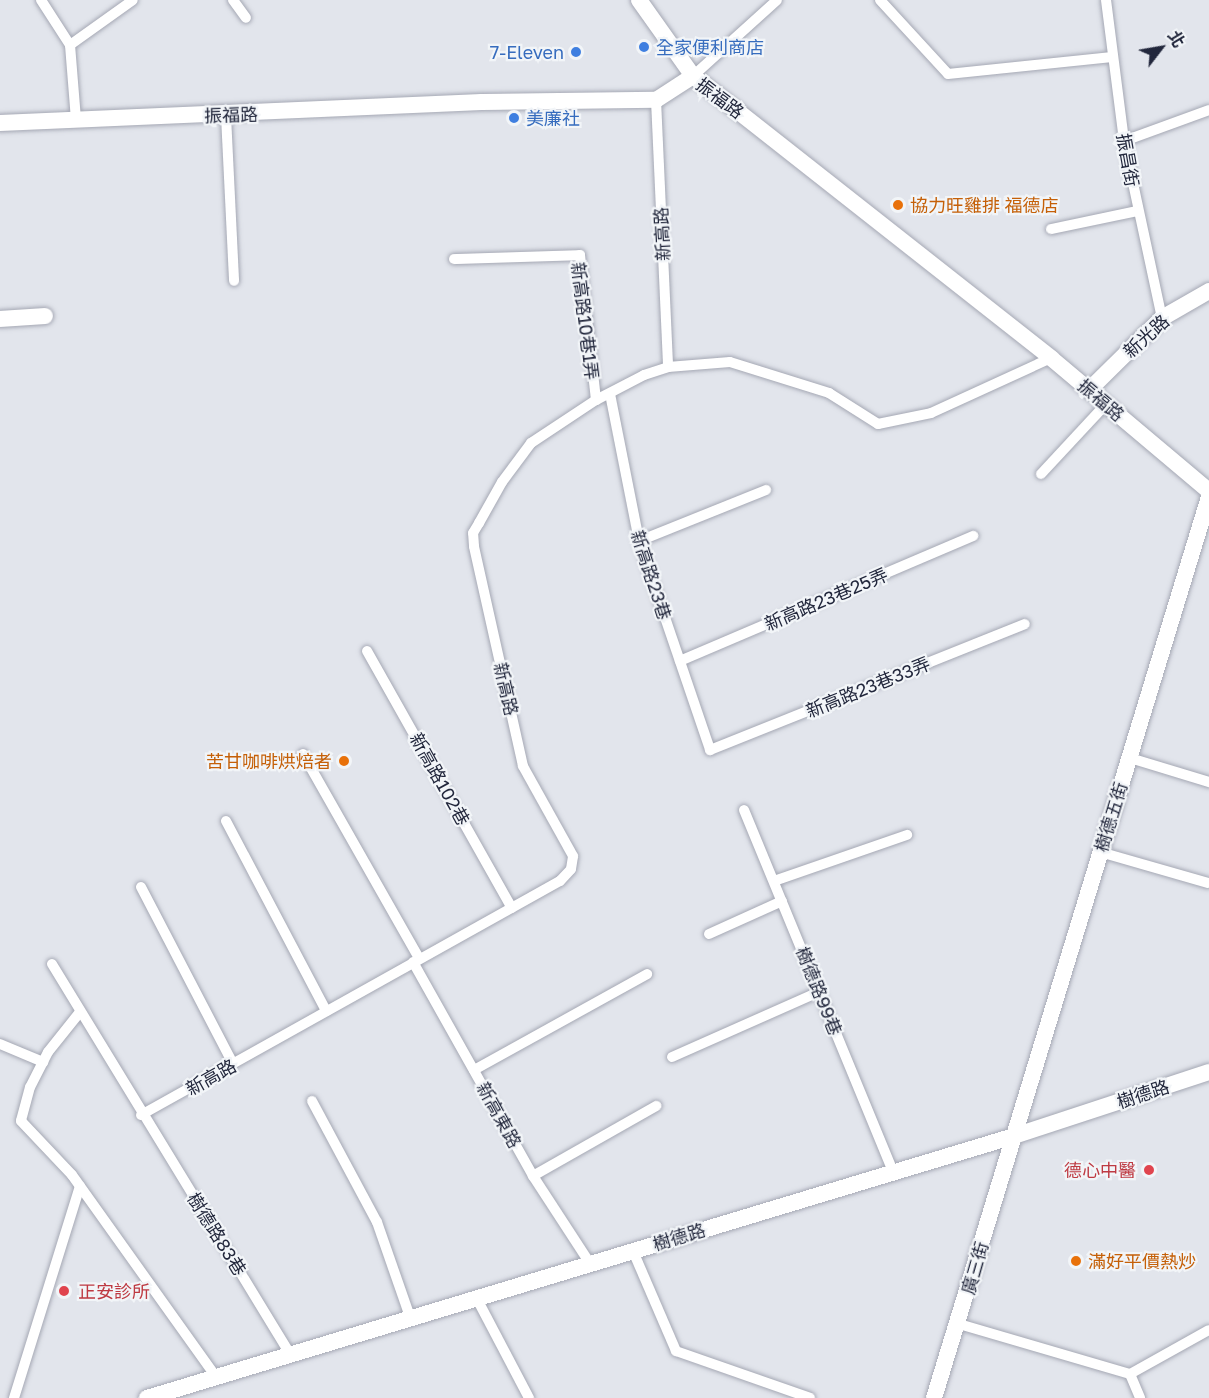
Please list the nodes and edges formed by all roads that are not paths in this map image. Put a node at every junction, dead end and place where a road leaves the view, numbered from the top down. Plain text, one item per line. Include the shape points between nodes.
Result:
1 (41, 0) edge
2 (133, 0) edge
3 (233, 0) edge
4 (639, 0) edge
5 (777, 0) edge
6 (880, 0) edge
7 (1106, 0) edge
8 (246, 18) dead end
9 (70, 45) junction
10 (1112, 57) junction
11 (693, 76) junction
12 (656, 100) junction
13 (1209, 110) edge
14 (226, 116) junction
15 (76, 119) junction
16 (0, 123) edge
17 (1124, 141) junction
18 (1137, 211) junction
19 (1051, 229) dead end
20 (454, 259) dead end
21 (234, 281) dead end
22 (1209, 291) edge
23 (45, 316) dead end
24 (1162, 318) junction
25 (0, 319) edge
26 (1051, 358) junction
27 (668, 367) junction
28 (1089, 390) junction
29 (610, 394) junction
30 (596, 400) junction
31 (1106, 404) junction
32 (1041, 474) dead end
33 (766, 490) dead end
34 (1209, 491) edge
35 (1209, 497) edge
36 (973, 536) dead end
37 (639, 541) junction
38 (1025, 624) dead end
39 (368, 651) dead end
40 (680, 661) junction
41 (710, 750) joint
42 (303, 754) dead end
43 (1130, 758) junction
44 (1209, 782) edge
45 (744, 810) dead end
46 (226, 821) dead end
47 (907, 835) dead end
48 (1100, 852) junction
49 (774, 881) junction
50 (1208, 884) edge
51 (141, 887) dead end
52 (782, 901) junction
53 (512, 908) junction
54 (709, 934) dead end
55 (416, 960) junction
56 (52, 964) dead end
57 (647, 974) dead end
58 (819, 992) junction
59 (326, 1011) junction
60 (80, 1012) junction
61 (0, 1044) edge
62 (672, 1057) dead end
63 (43, 1062) junction
64 (233, 1064) junction
65 (474, 1070) junction
66 (1209, 1072) edge
67 (312, 1101) dead end
68 (656, 1106) dead end
69 (141, 1115) junction
70 (1011, 1137) junction
71 (893, 1172) junction
72 (533, 1176) junction
73 (80, 1186) junction
74 (633, 1251) junction
75 (591, 1265) junction
76 (476, 1297) junction
77 (410, 1317) junction
78 (959, 1324) junction
79 (1209, 1330) edge
80 (291, 1355) junction
81 (1130, 1374) junction
82 (217, 1378) junction
83 (176, 1394) edge
84 (14, 1398) edge
85 (147, 1398) edge
86 (529, 1398) edge
87 (810, 1398) edge
88 (934, 1398) edge
89 (1140, 1398) edge

1 - 9 lane
2 - 9 lane
3 - 8 lane
4 - 11 street
5 - 11 lane
6 - 10 lane via 948,74
7 - 10 lane, 振昌街
9 - 15 lane
10 - 17 lane, 振昌街
11 - 12 street, 振福路
11 - 26 street, 振福路
12 - 14 street, 振福路 via 482,102
12 - 27 lane, 新高路
13 - 17 lane
14 - 15 street, 振福路
14 - 21 lane
15 - 16 street, 振福路
17 - 18 lane, 振昌街
18 - 19 lane
18 - 24 lane, 振昌街
20 - 30 lane, 新高路10巷1弄 via 580,255
22 - 24 street, 新光路
23 - 25 street
24 - 28 street, 新光路
26 - 27 lane via 931,413 878,424 829,393 730,362
26 - 28 street, 振福路
27 - 29 lane, 新高路
28 - 31 street, 振福路
29 - 30 lane, 新高路
29 - 37 lane, 新高路23巷
30 - 53 lane, 新高路 via 531,443 502,482 473,533 523,766 573,856 571,869 560,881
31 - 32 lane
31 - 34 street, 振福路
33 - 37 lane
35 - 43 street, 樹德五街
36 - 40 lane, 新高路23巷25弄
37 - 40 lane, 新高路23巷
38 - 41 lane, 新高路23巷33弄
39 - 53 lane, 新高路102巷
40 - 41 lane, 新高路23巷
42 - 55 lane, 新高東路
43 - 44 lane
43 - 48 street, 樹德五街
45 - 49 lane, 樹德路99巷
46 - 59 lane
47 - 49 lane
48 - 50 lane
48 - 70 street, 樹德五街
49 - 52 lane, 樹德路99巷
51 - 64 lane
52 - 54 lane
52 - 58 lane, 樹德路99巷
53 - 55 lane, 新高路
55 - 59 lane, 新高路
55 - 65 lane, 新高東路
56 - 60 lane, 樹德路83巷
57 - 65 lane
58 - 62 lane
58 - 71 lane, 樹德路99巷
59 - 64 lane, 新高路
60 - 63 lane
60 - 69 lane, 樹德路83巷
61 - 63 lane
63 - 73 lane via 21,1121
64 - 69 lane, 新高路
65 - 72 lane, 新高東路
66 - 70 street, 樹德路
67 - 77 lane via 377,1222
68 - 72 lane
69 - 80 lane, 樹德路83巷
70 - 71 street, 樹德路
70 - 78 street, 廣三街
71 - 74 street, 樹德路
72 - 75 lane, 新高東路
73 - 82 lane
73 - 84 lane
74 - 75 street, 樹德路
74 - 87 lane via 676,1352
75 - 76 street, 樹德路
76 - 77 street, 樹德路
76 - 86 lane
77 - 80 street, 樹德路
78 - 81 lane
78 - 88 street, 廣三街
79 - 81 lane
80 - 82 street, 樹德路
81 - 89 lane
82 - 83 street, 樹德路
83 - 85 street, 樹德路

